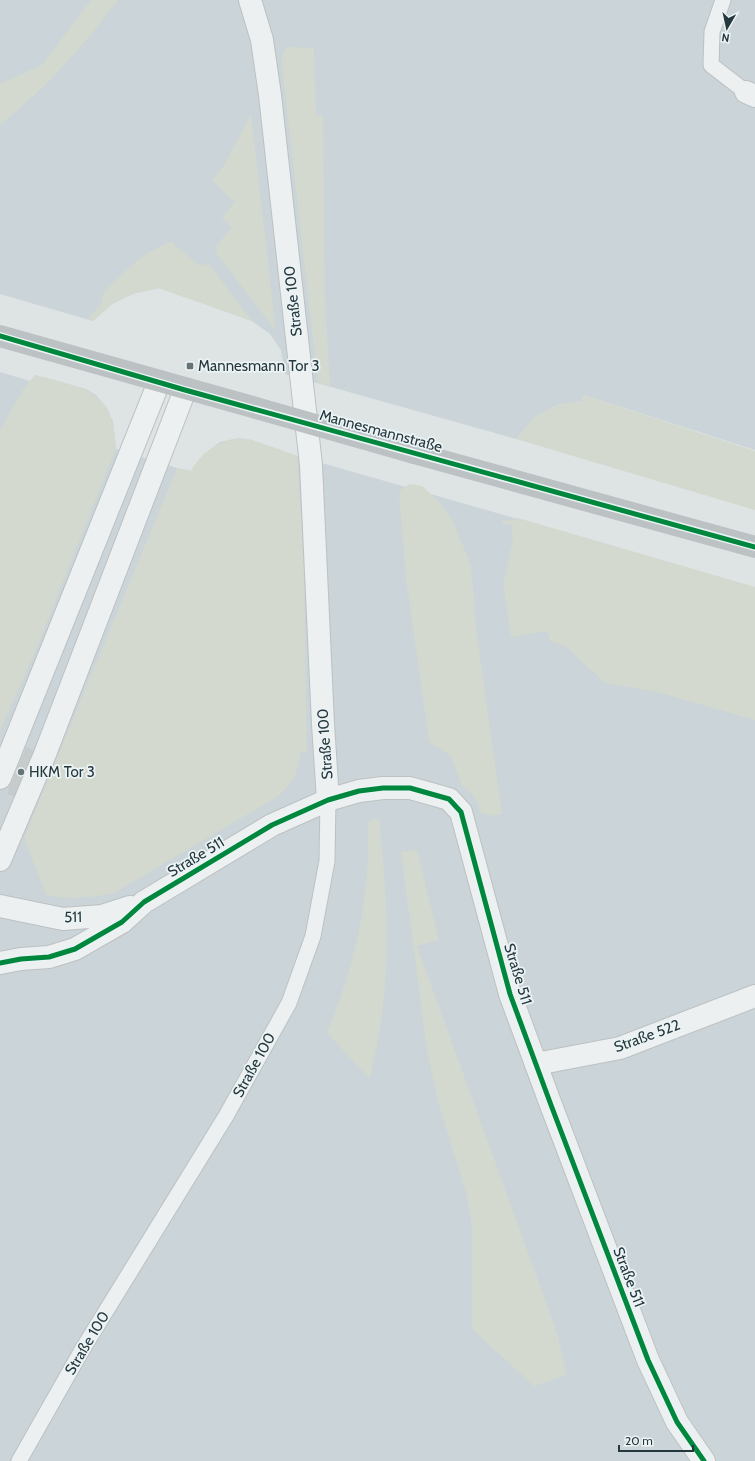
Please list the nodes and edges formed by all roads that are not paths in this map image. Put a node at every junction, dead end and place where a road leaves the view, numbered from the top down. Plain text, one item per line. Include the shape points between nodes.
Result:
1 (250, 0) edge
2 (723, 0) edge
3 (751, 94) edge
4 (0, 336) edge
5 (159, 382) junction
6 (185, 390) junction
7 (755, 547) edge
8 (0, 778) edge
9 (328, 800) junction
10 (0, 860) edge
11 (144, 902) junction
12 (0, 906) edge
13 (0, 963) edge
14 (755, 996) edge
15 (536, 1064) junction
16 (19, 1461) edge
17 (704, 1461) edge

1 - 9 street, Straße 100 via 262,40 270,95 311,464
2 - 3 lane via 712,32 711,65
4 - 5 main road, Mannesmannstraße
5 - 6 main road, Mannesmannstraße
5 - 8 street
6 - 7 main road, Mannesmannstraße, bridge
6 - 10 street via 45,754
9 - 11 street, Straße 511 via 272,825
9 - 15 street, Straße 511 via 359,791 410,788 449,799 461,812 510,994
9 - 16 lane, Straße 100 via 327,861 313,936 289,1003 226,1116 82,1350
11 - 12 street, 511 via 102,916 63,918
11 - 13 street via 122,922 75,949 49,957 21,958
14 - 15 street, Straße 522 via 620,1048
15 - 17 street, Straße 511 via 648,1360 677,1422

